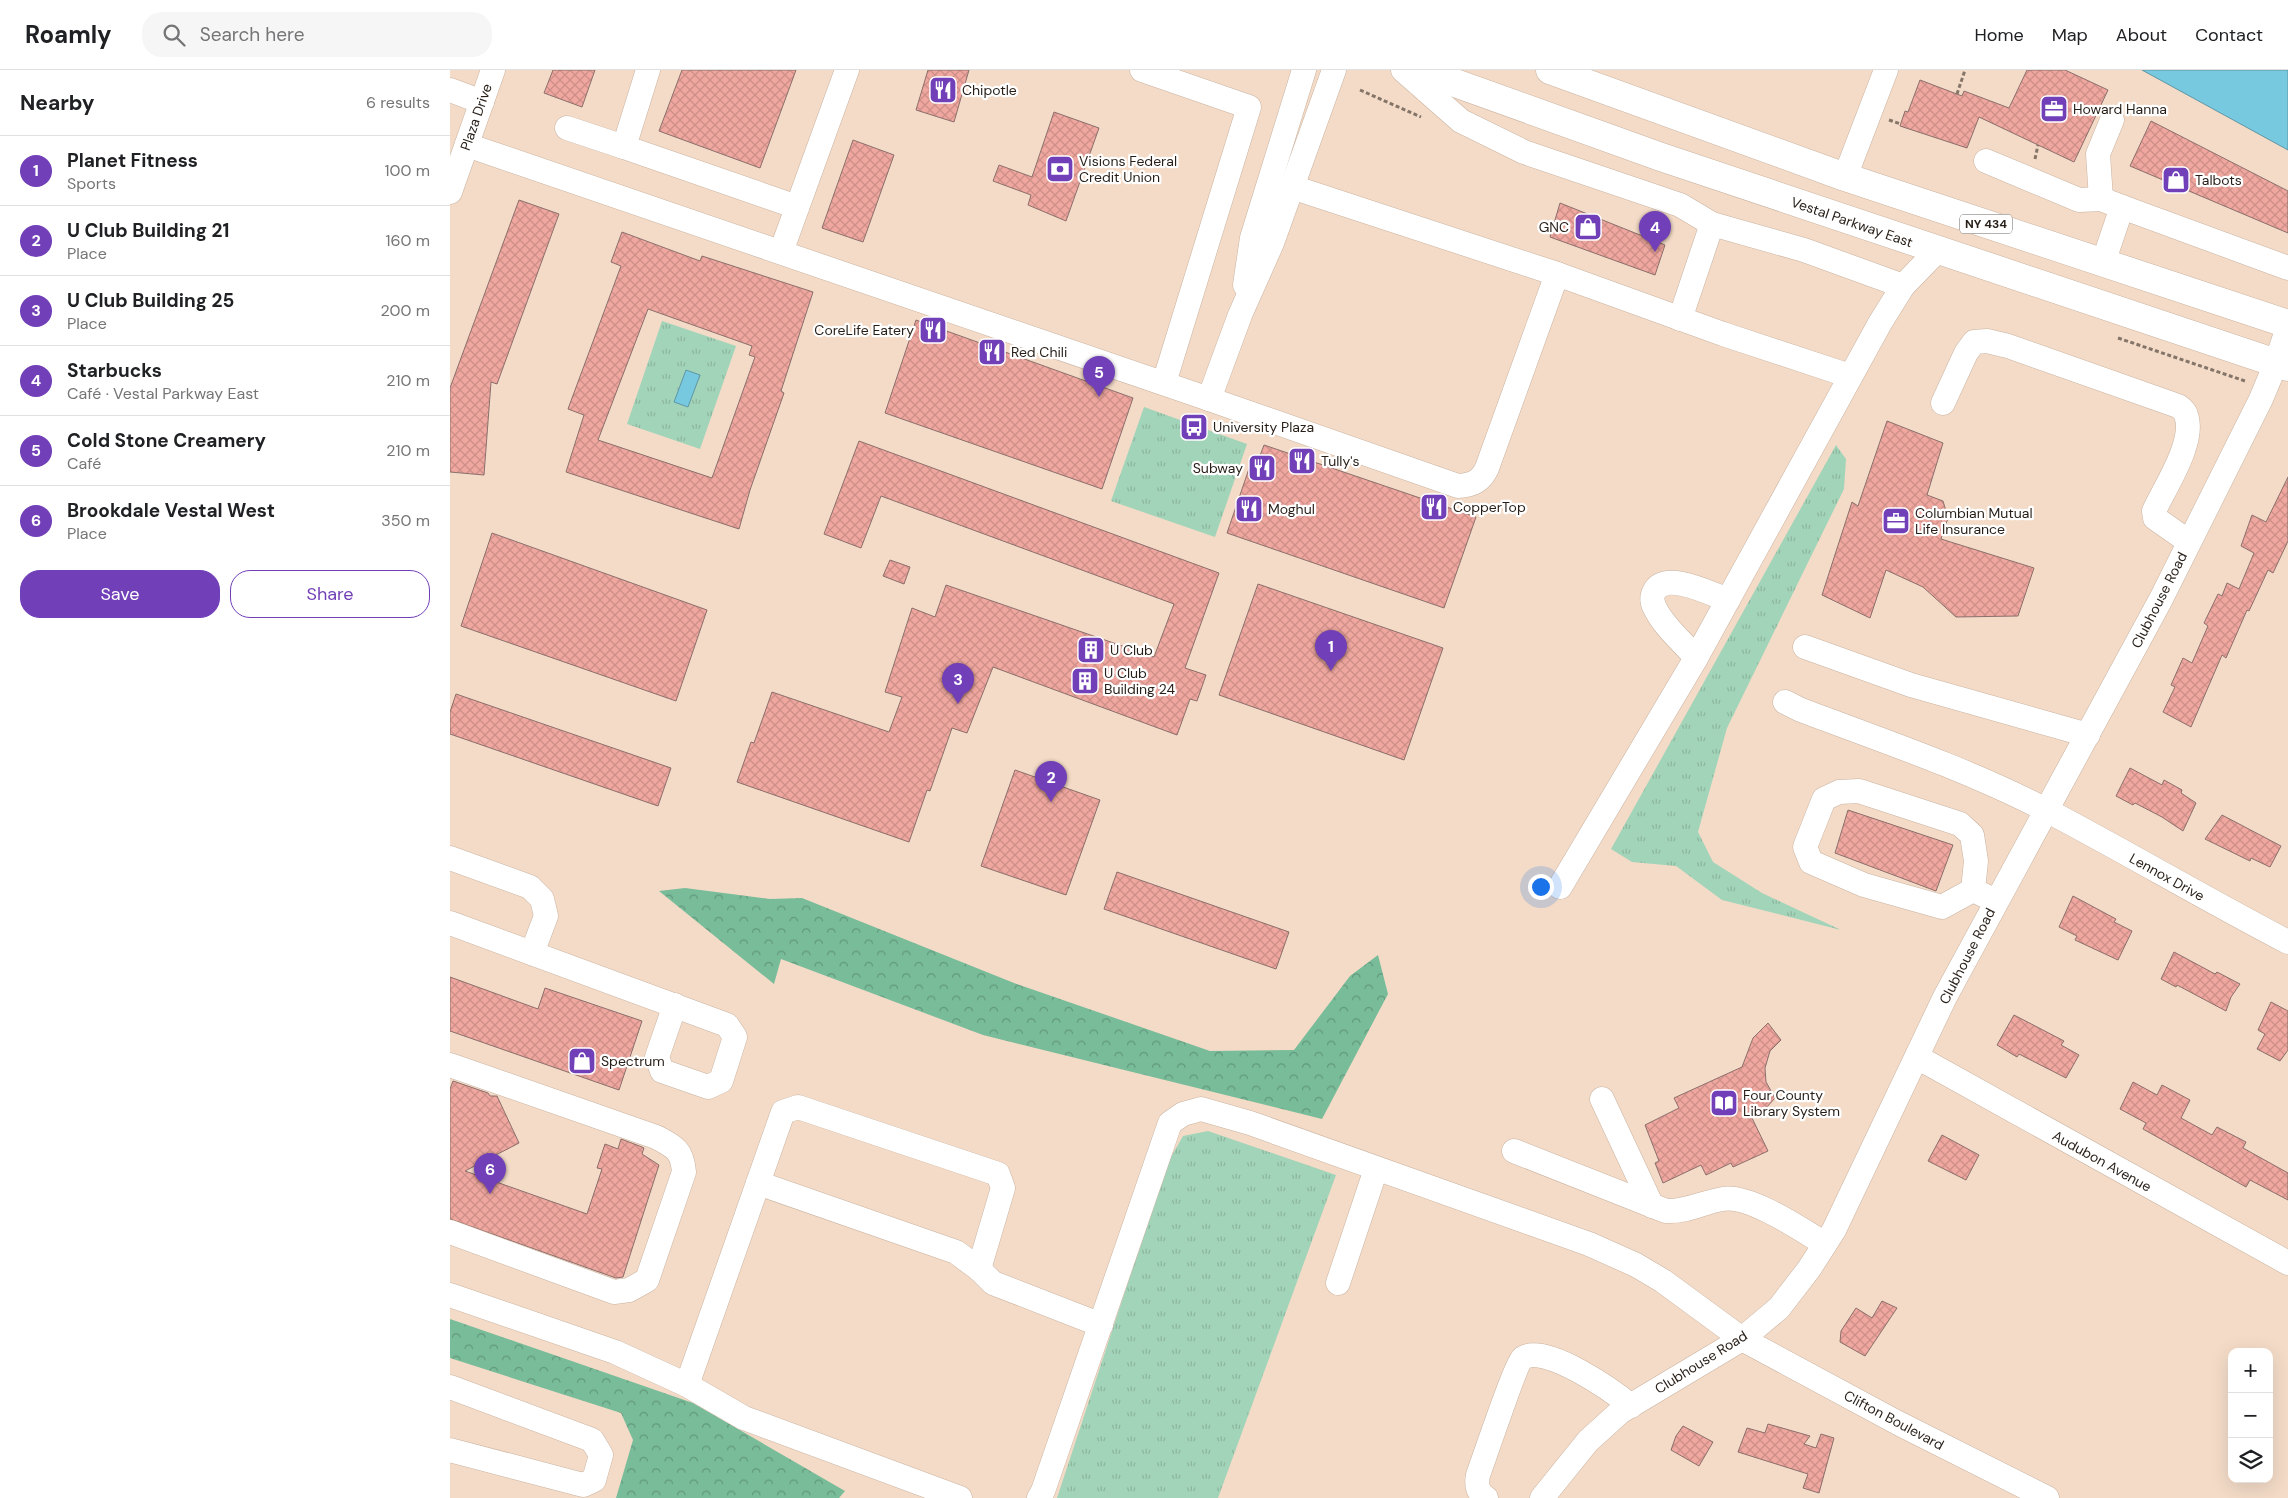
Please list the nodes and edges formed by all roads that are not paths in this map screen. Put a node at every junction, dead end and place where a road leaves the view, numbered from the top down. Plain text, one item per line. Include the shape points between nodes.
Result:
1 (493, 70) edge
2 (648, 70) edge
3 (847, 70) edge
4 (1142, 70) edge
5 (1304, 70) edge
6 (1334, 70) edge
7 (1403, 70) edge
8 (1419, 70) edge
9 (1550, 70) edge
10 (1886, 70) edge
11 (450, 90) edge
12 (482, 102) junction
13 (2112, 120) dead end
14 (567, 128) dead end
15 (466, 145) junction
16 (624, 147) junction
17 (1986, 161) dead end
18 (1845, 177) junction
19 (451, 185) edge
20 (1292, 187) junction
21 (2111, 203) junction
22 (797, 207) junction
23 (1712, 224) junction
24 (1936, 251) junction
25 (781, 252) junction
26 (2103, 263) junction
27 (2288, 268) edge
28 (1557, 274) junction
29 (1903, 286) junction
30 (1240, 315) junction
31 (1680, 319) junction
32 (2288, 326) edge
33 (2282, 365) edge
34 (1850, 376) junction
35 (1164, 383) junction
36 (1209, 399) junction
37 (1943, 403) dead end
38 (2189, 542) junction
39 (1728, 600) junction
40 (1805, 648) dead end
41 (1696, 658) junction
42 (1786, 702) dead end
43 (2088, 735) junction
44 (2047, 811) junction
45 (450, 858) edge
46 (1560, 887) dead end
47 (1973, 890) junction
48 (1996, 901) junction
49 (450, 923) edge
50 (2288, 942) edge
51 (532, 953) junction
52 (675, 1005) dead end
53 (1917, 1057) junction
54 (450, 1065) edge
55 (1602, 1099) dead end
56 (1514, 1151) dead end
57 (1376, 1169) junction
58 (758, 1183) junction
59 (1652, 1206) junction
60 (450, 1232) edge
61 (1824, 1244) junction
62 (2288, 1263) edge
63 (979, 1269) junction
64 (1338, 1283) dead end
65 (450, 1295) edge
66 (1101, 1325) junction
67 (1742, 1339) junction
68 (687, 1385) junction
69 (450, 1387) edge
70 (1630, 1406) junction
71 (450, 1450) edge
72 (960, 1498) edge
73 (1038, 1498) edge
74 (1486, 1498) edge
75 (1542, 1498) edge
76 (2047, 1498) edge

1 - 12 street, Plaza Drive
2 - 16 street
3 - 22 street
4 - 35 street via 1250,107
5 - 30 street via 1252,238
6 - 20 street
7 - 23 street via 1461,121 1529,156 1680,205
8 - 24 main road, Vestal Parkway East via 1661,158
9 - 18 main road, NY 434
10 - 18 street
11 - 12 street
12 - 15 street, Plaza Drive
13 - 21 street via 2098,154
14 - 16 street
15 - 19 street, Plaza Drive
15 - 25 street
16 - 22 street
17 - 21 street via 2079,200
18 - 26 main road, NY 434
20 - 28 street
20 - 30 street via 1272,243
21 - 26 street
21 - 27 street
22 - 25 street
23 - 29 street via 1804,250
23 - 31 street
24 - 29 street
24 - 33 main road, Vestal Parkway East
25 - 35 street
26 - 32 main road, NY 434
28 - 31 street
28 - 36 street via 1487,468 1476,482 1458,486
29 - 34 street
30 - 36 street
31 - 34 street
32 - 33 street, Clubhouse Road
33 - 38 street, Clubhouse Road
34 - 39 street
35 - 36 street
37 - 38 street via 1966,353 1974,342 1987,341 2178,406 2186,414 2186,446 2154,511 2154,518
38 - 43 street, Clubhouse Road
39 - 41 street
39 - 41 street via 1678,583 1664,583 1655,590 1652,601 1658,614
40 - 43 street via 1911,685
41 - 46 street
42 - 44 street, Lennox Drive via 1948,765
43 - 44 street, Clubhouse Road
44 - 48 street, Clubhouse Road
44 - 50 street, Lennox Drive
45 - 51 street via 530,887 542,898 546,916
47 - 47 street via 1942,906 1864,885 1811,862 1805,847 1824,798 1839,792 1859,790 1960,824 1972,835 1976,861
47 - 48 street
48 - 53 street, Clubhouse Road
49 - 51 street
51 - 52 street
53 - 61 street, Clubhouse Road via 1834,1230
53 - 62 street, Audubon Avenue
54 - 60 street via 656,1137 674,1146 682,1157 684,1172 646,1280 630,1290 614,1292
55 - 59 street
56 - 59 street
57 - 64 street
57 - 66 street, Clifton Boulevard via 1250,1123 1201,1109 1182,1114 1170,1123
57 - 67 street, Clifton Boulevard via 1538,1225 1636,1265
58 - 63 street via 956,1252
58 - 63 street via 783,1112 798,1106 998,1174 1003,1188
58 - 68 street
59 - 61 street via 1679,1212 1723,1199 1736,1199 1778,1216
61 - 67 street, Clubhouse Road via 1779,1308
63 - 66 street via 993,1283
65 - 68 street via 615,1352
66 - 73 street, Clifton Boulevard
67 - 70 street, Clubhouse Road
67 - 76 street, Clifton Boulevard
68 - 72 street via 744,1418
69 - 71 street via 592,1440 600,1454 594,1480 583,1485
70 - 74 street via 1582,1371 1537,1354 1524,1357 1520,1360 1478,1475 1476,1484
70 - 75 street, Clubhouse Road via 1588,1441

